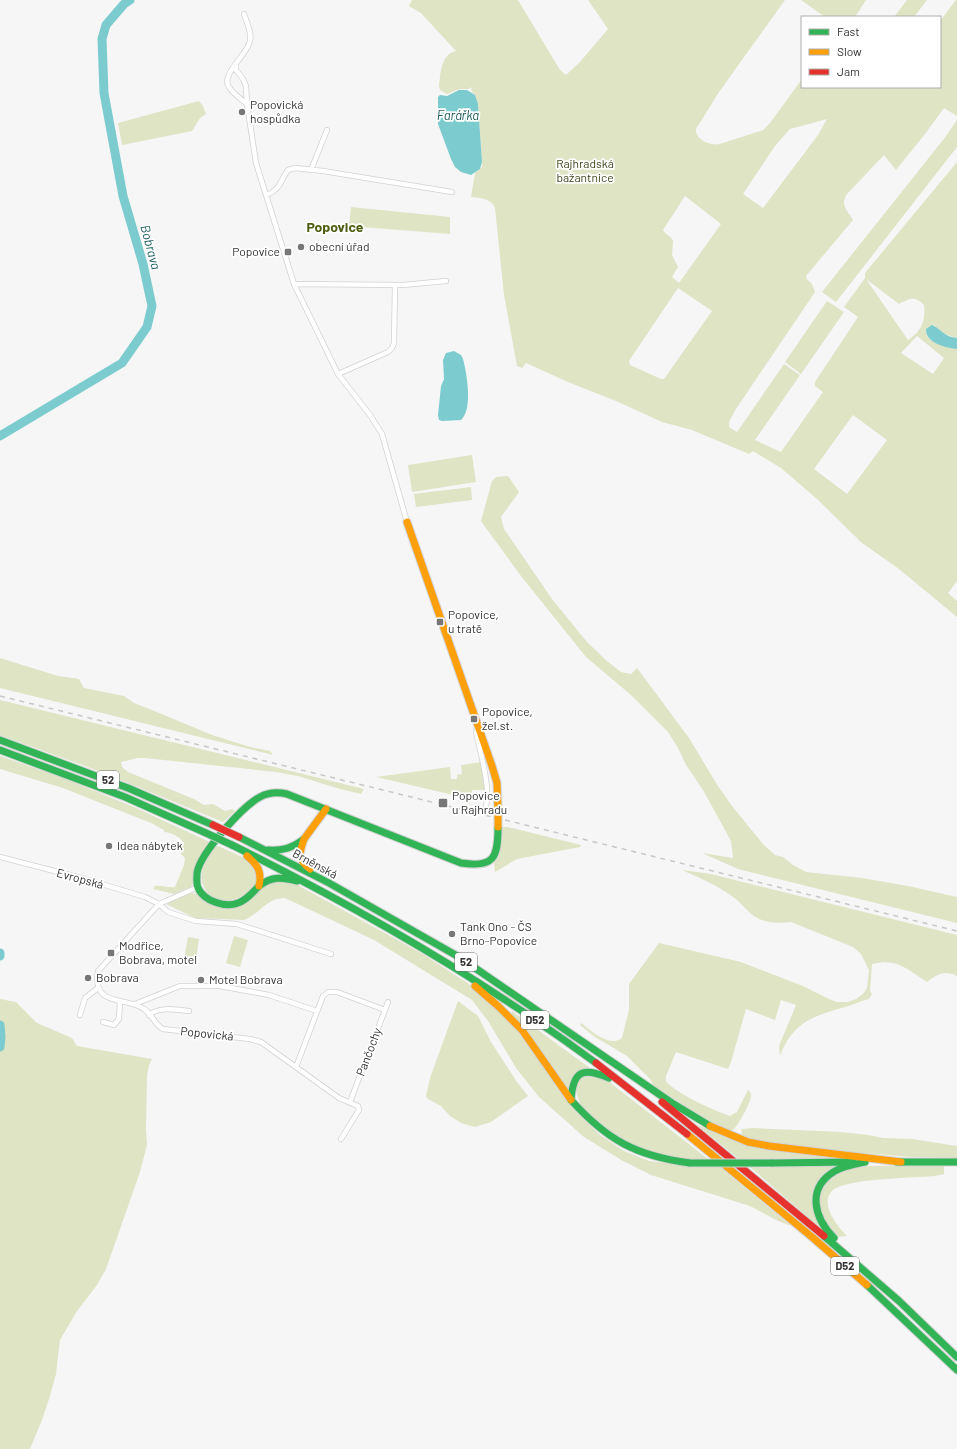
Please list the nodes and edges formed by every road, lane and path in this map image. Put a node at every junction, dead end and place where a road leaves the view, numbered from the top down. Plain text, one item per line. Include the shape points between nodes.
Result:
1 (244, 14) dead end
2 (236, 65) junction
3 (229, 74) junction
4 (238, 74) junction
5 (247, 104) junction
6 (327, 130) dead end
7 (312, 170) junction
8 (452, 192) dead end
9 (267, 195) junction
10 (446, 281) dead end
11 (294, 284) junction
12 (395, 284) junction
13 (338, 374) junction
14 (407, 522) joint
15 (480, 727) junction
16 (0, 740) edge
17 (0, 750) edge
18 (486, 806) dead end
19 (326, 809) junction
20 (304, 840) junction
21 (232, 844) junction
22 (263, 849) junction
23 (0, 857) edge
24 (329, 883) junction
25 (259, 886) junction
26 (316, 886) junction
27 (198, 887) junction
28 (159, 904) junction
29 (331, 954) dead end
30 (441, 958) junction
31 (98, 988) junction
32 (120, 1002) junction
33 (388, 1002) dead end
34 (135, 1004) junction
35 (385, 1010) junction
36 (189, 1011) dead end
37 (317, 1011) junction
38 (149, 1014) junction
39 (80, 1015) dead end
40 (103, 1022) dead end
41 (596, 1051) junction
42 (296, 1067) junction
43 (626, 1086) junction
44 (572, 1100) junction
45 (350, 1102) junction
46 (341, 1139) dead end
47 (865, 1162) junction
48 (901, 1162) junction
49 (957, 1162) edge
50 (858, 1264) junction
51 (957, 1357) edge
52 (957, 1370) edge

1 - 2 street via 250,41
2 - 3 street
2 - 4 street
3 - 4 street
3 - 5 street via 228,86
4 - 5 street via 245,82
5 - 9 street via 253,148
6 - 7 street
7 - 8 street
7 - 9 street via 288,170 276,190
9 - 11 street
10 - 12 street
11 - 12 street
11 - 13 street
12 - 13 street via 394,343 391,350
13 - 14 street via 370,414 382,434
14 - 15 main road
15 - 18 street via 476,732 485,774
15 - 19 main road, bridge via 497,783 498,847 488,863 476,866 461,863
16 - 22 main road, Brněnská / 52, bridge via 128,788
17 - 21 main road, Brněnská / 52, bridge via 125,797
19 - 20 main road
19 - 27 main road via 284,793 261,796 238,816 207,852 198,870
20 - 22 main road via 283,851
20 - 24 main road via 300,852 301,861
21 - 25 main road via 258,865 261,873
21 - 26 main road, Brněnská / 52
22 - 24 main road, Brněnská / 52
23 - 28 street, Evropská via 145,897
24 - 41 main road, Brněnská / 52 via 458,957
25 - 26 main road via 268,879 278,877
25 - 27 main road via 239,903 229,905 212,900
26 - 30 main road, Brněnská / 52
27 - 28 street
28 - 29 street via 168,912 196,921 238,924
28 - 31 street via 98,971
30 - 43 main road, D52 via 536,1020
30 - 44 main road via 486,995 518,1026
31 - 32 street, Popovická via 108,998
31 - 39 street via 85,998
32 - 34 street, Popovická
32 - 40 street via 119,1019 114,1025
33 - 35 street, Pančochy
34 - 37 street via 180,986 220,986 269,995
34 - 38 street, Popovická
35 - 37 street via 337,992 328,992 323,996
35 - 45 street, Pančochy
36 - 38 street via 161,1009
37 - 42 street
38 - 42 street, Popovická via 166,1030 260,1042
41 - 48 main road via 704,1123 734,1137 769,1146
41 - 50 main road, D52 via 743,1167
42 - 45 street, Popovická via 339,1098
43 - 44 main road via 599,1073 583,1072 575,1077 571,1090
43 - 52 main road, D52 via 858,1276
44 - 47 main road, bridge via 589,1120 622,1144 651,1156 674,1161
45 - 46 street via 358,1106 359,1110
47 - 48 main road
47 - 50 main road via 841,1168 828,1175 820,1185 815,1200 822,1223
48 - 49 main road
50 - 51 main road, D52

